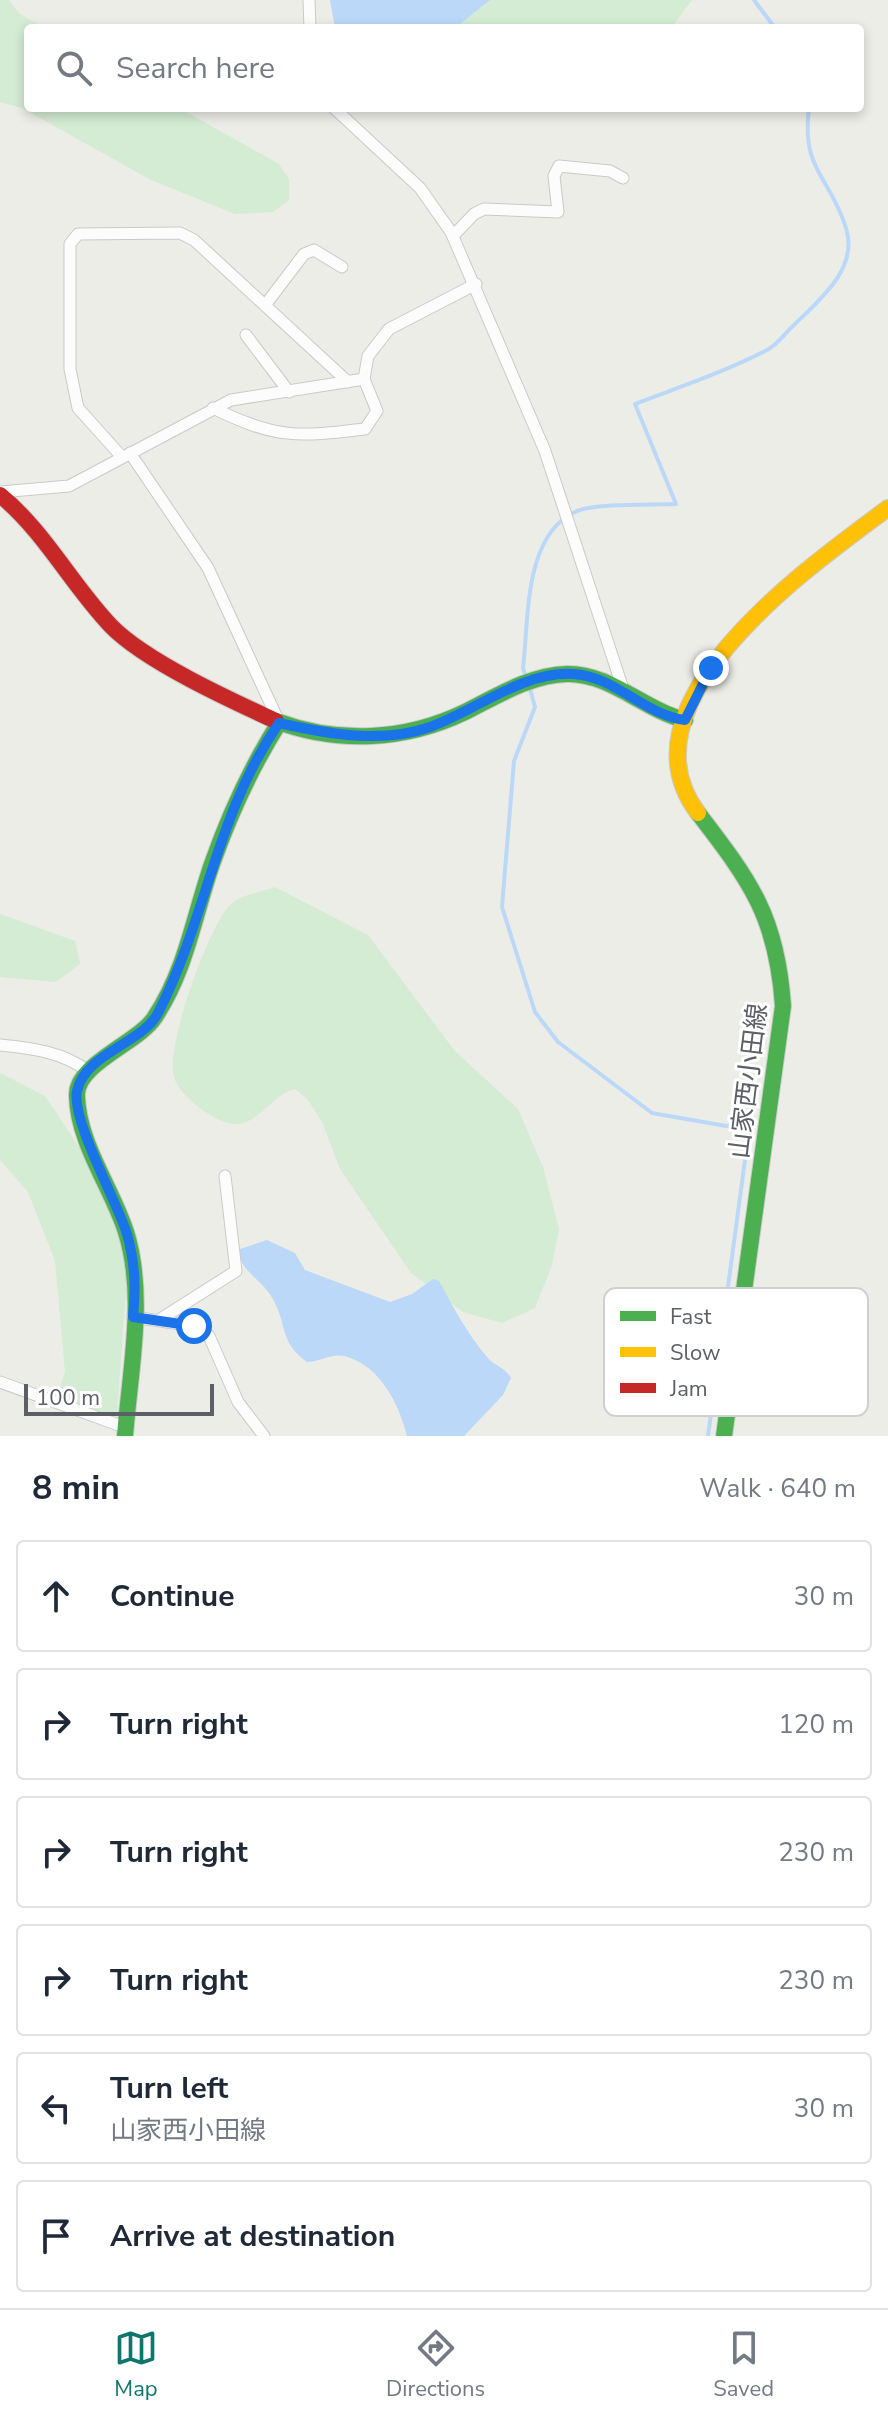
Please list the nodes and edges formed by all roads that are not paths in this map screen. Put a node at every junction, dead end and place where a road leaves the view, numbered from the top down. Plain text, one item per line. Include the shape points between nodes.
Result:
1 (309, 0) edge
2 (310, 24) edge
3 (338, 112) edge
4 (623, 178) dead end
5 (453, 236) junction
6 (342, 267) dead end
7 (476, 284) junction
8 (266, 304) junction
9 (246, 335) dead end
10 (364, 379) junction
11 (348, 382) junction
12 (289, 392) junction
13 (213, 408) junction
14 (126, 455) junction
15 (0, 494) edge
16 (888, 508) edge
17 (625, 695) junction
18 (685, 720) junction
19 (279, 723) junction
20 (0, 1045) edge
21 (89, 1072) junction
22 (225, 1176) dead end
23 (744, 1288) edge
24 (133, 1317) junction
25 (159, 1320) junction
26 (0, 1382) edge
27 (727, 1416) edge
28 (125, 1432) edge
29 (264, 1436) edge
30 (724, 1436) edge

1 - 2 street
3 - 5 street via 420,188
4 - 5 street via 610,171 559,166 554,176 558,212 484,209
5 - 7 street
6 - 8 street via 314,250 304,254
7 - 10 street via 389,329 368,356
7 - 17 street via 545,451
8 - 11 street
8 - 14 street via 180,233 78,234 73,239 70,369 78,408
9 - 12 street
10 - 11 street
10 - 13 street via 377,411 365,429 282,435
11 - 12 street
12 - 13 street via 231,400
13 - 14 street
14 - 15 street via 69,486
14 - 19 street via 208,568
15 - 19 street via 104,619 135,646
16 - 18 street, 山家西小田線 via 731,636
17 - 18 street via 661,715
17 - 19 street via 598,680 562,674 399,735 339,734
18 - 23 street, 山家西小田線 via 679,766 683,792 752,889 771,923 780,964 783,1006
19 - 21 street via 246,775 211,866 186,956 154,1020
20 - 21 street via 75,1061
21 - 24 street via 76,1093 81,1122 126,1231 137,1276
22 - 25 street via 236,1271
24 - 25 street
24 - 28 street
25 - 29 street via 194,1326 209,1336 238,1402
26 - 28 street
27 - 30 street, 山家西小田線

